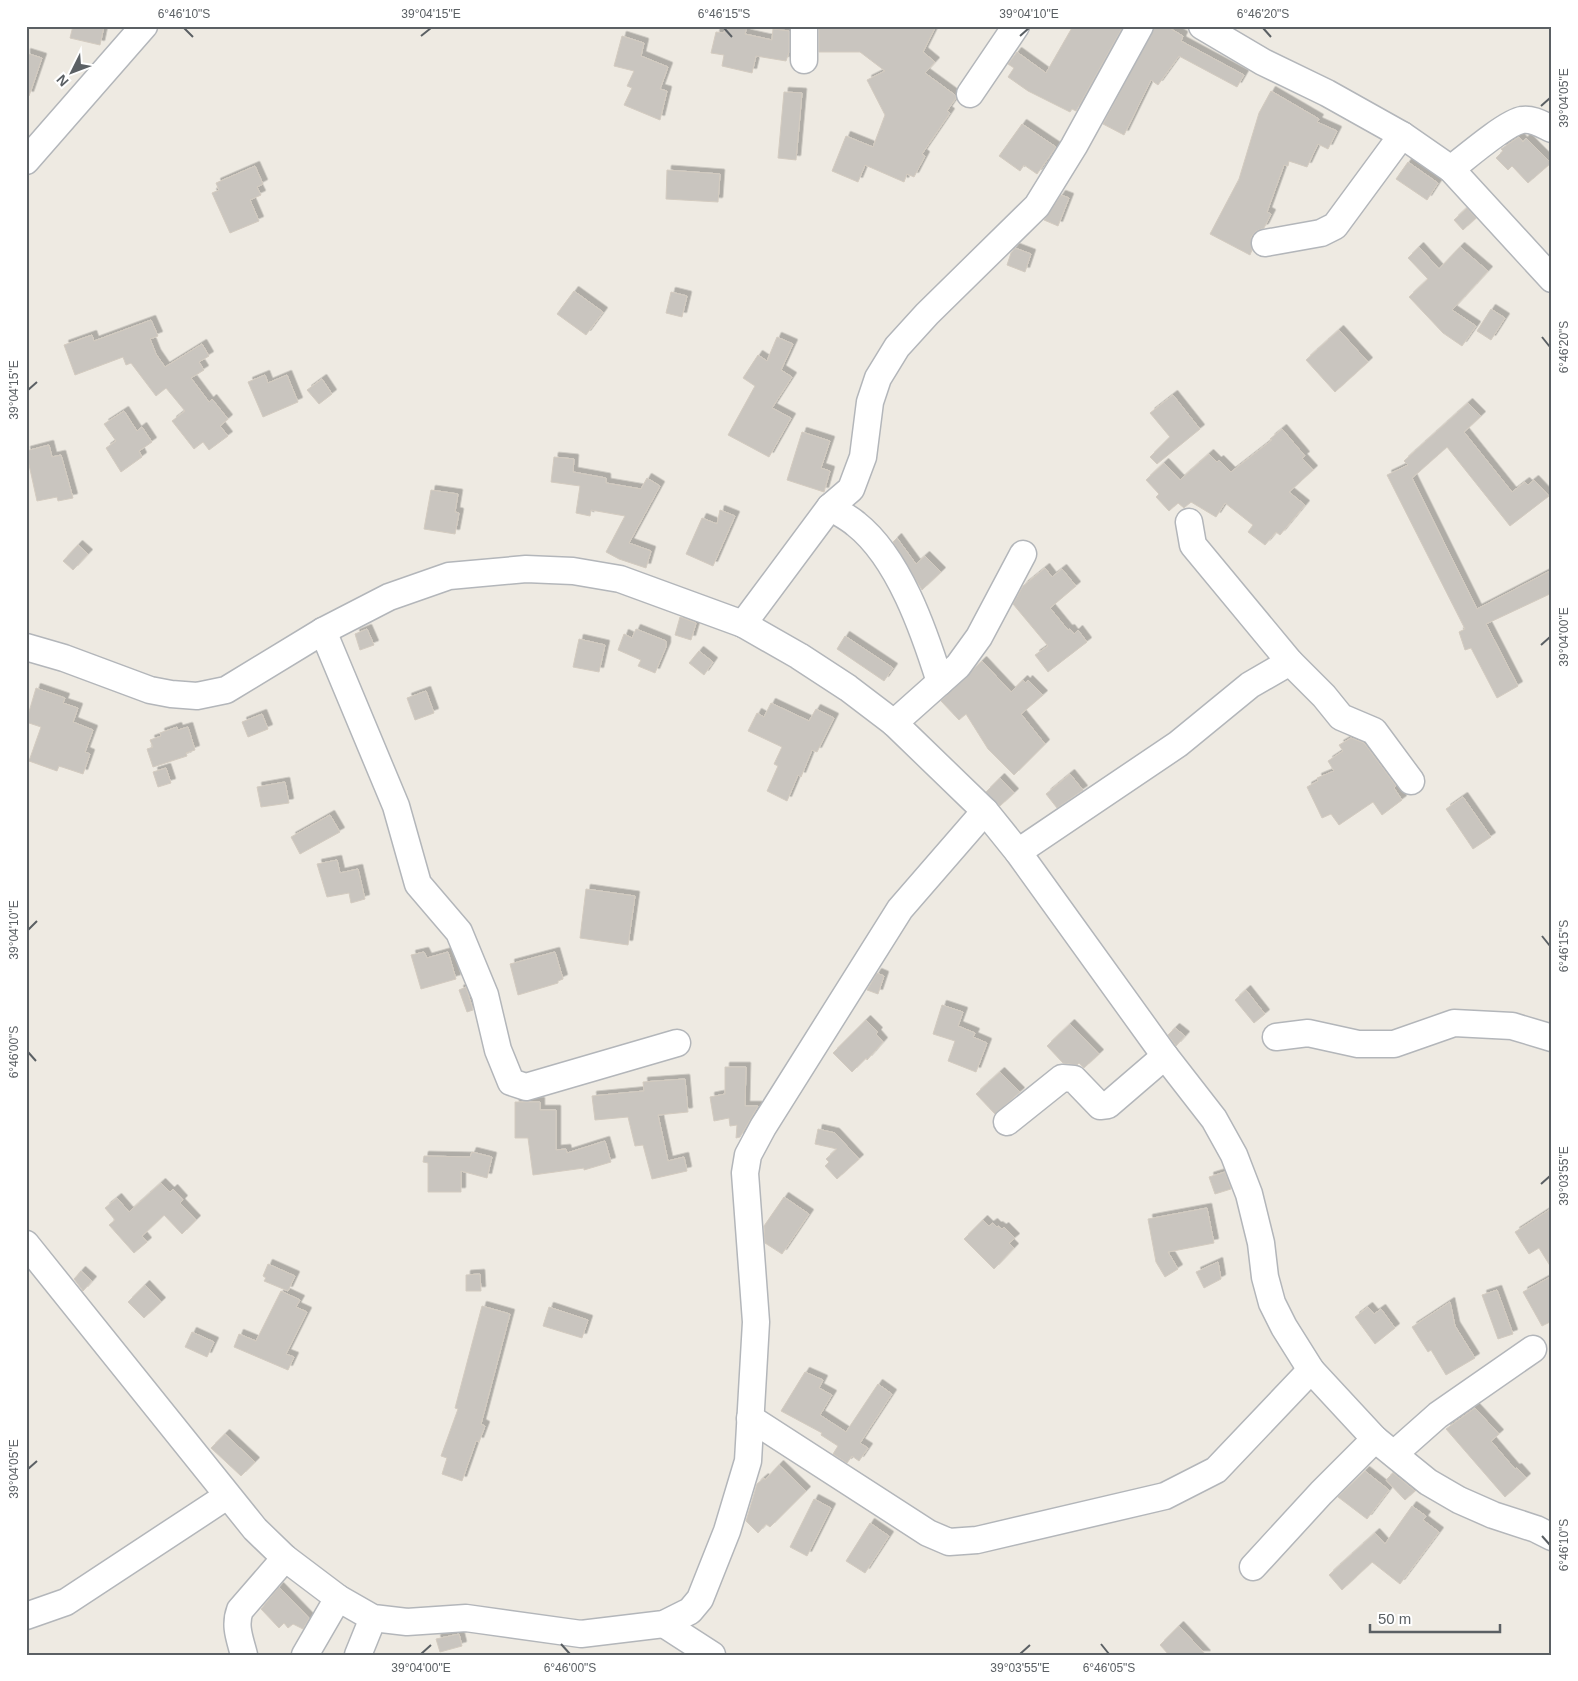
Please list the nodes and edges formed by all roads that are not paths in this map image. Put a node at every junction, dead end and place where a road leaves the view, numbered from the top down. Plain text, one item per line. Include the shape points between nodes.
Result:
1 (144, 26) edge
2 (804, 26) edge
3 (1016, 26) edge
4 (1140, 26) edge
5 (1202, 26) edge
6 (804, 60) dead end
7 (970, 94) dead end
8 (1552, 129) edge
9 (1402, 135) junction
10 (26, 161) edge
11 (1451, 169) junction
12 (1265, 243) dead end
13 (1552, 279) edge
14 (830, 507) junction
15 (1189, 522) dead end
16 (1023, 554) dead end
17 (744, 624) junction
18 (323, 631) junction
19 (26, 647) edge
20 (1290, 662) junction
21 (940, 682) junction
22 (894, 723) junction
23 (1410, 780) dead end
24 (985, 811) junction
25 (1018, 852) junction
26 (1276, 1037) dead end
27 (1552, 1038) edge
28 (677, 1043) dead end
29 (1164, 1056) junction
30 (1007, 1122) dead end
31 (26, 1244) edge
32 (1533, 1349) dead end
33 (1311, 1370) junction
34 (750, 1418) junction
35 (1384, 1446) junction
36 (227, 1496) junction
37 (1552, 1537) edge
38 (285, 1558) junction
39 (1253, 1567) dead end
40 (338, 1598) junction
41 (26, 1616) edge
42 (373, 1618) junction
43 (664, 1624) junction
44 (582, 1644) edge
45 (244, 1655) edge
46 (305, 1655) edge
47 (358, 1655) edge
48 (712, 1655) edge

1 - 10 street
2 - 6 street
3 - 7 street
4 - 14 street via 1037,206 897,347 878,378 870,402 863,457 851,489
5 - 9 street
8 - 11 street via 1522,120 1509,125
9 - 11 street
9 - 12 street via 1335,226 1322,233
11 - 13 street
14 - 17 street
14 - 21 street via 856,524 886,558 928,643
15 - 20 street via 1194,546
16 - 21 street via 979,637 958,666
17 - 18 street via 620,579 573,571 526,569 449,576 389,598
17 - 22 street via 840,683
18 - 19 street via 226,690 197,696 150,690
18 - 28 street via 396,806 418,884 459,932 485,995 498,1050 511,1082 526,1087
20 - 23 street via 1341,717 1374,731
20 - 25 street via 1250,685 1178,744
21 - 22 street
22 - 24 street
24 - 25 street
24 - 34 street via 900,909 748,1155 746,1173 756,1322
25 - 29 street
26 - 27 street via 1308,1033 1358,1044 1394,1044 1454,1023 1512,1026
29 - 30 street via 1108,1105 1100,1106 1074,1079 1062,1078
29 - 33 street via 1214,1119 1234,1155 1250,1194 1272,1303
31 - 36 street
32 - 35 street via 1438,1415
33 - 34 street via 1216,1470 1165,1496 978,1540 949,1542 928,1533
33 - 35 street
34 - 43 street via 748,1461 727,1531 700,1598 690,1611
35 - 37 street via 1428,1482 1459,1500
35 - 39 street via 1321,1493
36 - 38 street
36 - 41 street via 66,1602
38 - 40 street
38 - 45 street via 240,1610 236,1619
40 - 42 street
40 - 46 street
42 - 44 street via 406,1622 466,1618
42 - 47 street
43 - 44 street
43 - 48 street

